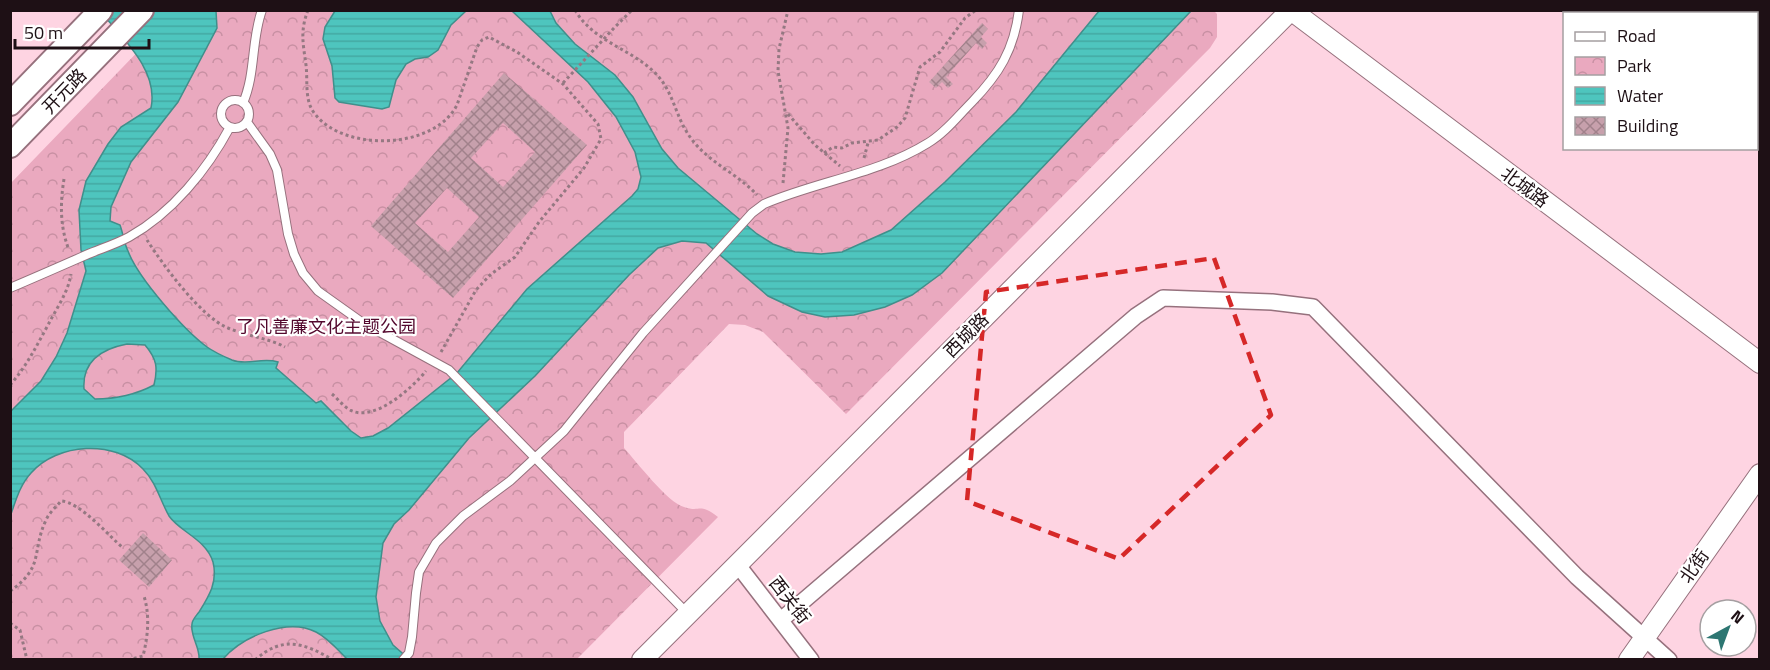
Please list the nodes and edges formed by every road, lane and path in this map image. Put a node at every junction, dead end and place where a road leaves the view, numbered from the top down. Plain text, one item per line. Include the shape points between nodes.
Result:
1 (142, 10) edge
2 (262, 10) edge
3 (308, 10) edge
4 (576, 10) edge
5 (632, 10) edge
6 (788, 10) edge
7 (976, 10) edge
8 (1019, 10) edge
9 (1291, 10) edge
10 (94, 18) edge
11 (604, 39) junction
12 (563, 84) junction
13 (243, 103) junction
14 (10, 104) edge
15 (787, 112) junction
16 (247, 122) junction
17 (230, 127) junction
18 (10, 146) edge
19 (824, 153) junction
20 (851, 176) junction
21 (64, 179) dead end
22 (781, 197) junction
23 (764, 204) junction
24 (140, 229) junction
25 (72, 261) junction
26 (10, 288) edge
27 (285, 347) dead end
28 (435, 361) junction
29 (1760, 363) edge
30 (10, 385) edge
31 (333, 394) dead end
32 (536, 458) junction
33 (1760, 474) edge
34 (123, 548) dead end
35 (737, 564) junction
36 (10, 591) edge
37 (144, 596) dead end
38 (688, 614) junction
39 (781, 620) junction
40 (10, 623) edge
41 (1643, 637) junction
42 (27, 660) edge
43 (128, 660) edge
44 (255, 660) edge
45 (333, 660) edge
46 (403, 660) edge
47 (642, 660) edge
48 (811, 660) edge
49 (1629, 660) edge
50 (1669, 660) edge

1 - 18 main road, 开元路
2 - 13 lane via 250,85
3 - 12 path via 302,40 307,94 313,112 339,132 380,141 407,140 442,123 458,105 477,47 489,37
4 - 11 path via 583,23
5 - 11 path
6 - 15 path via 778,71
7 - 19 path via 965,18 940,52 920,67 906,118 897,127 879,141 833,147
8 - 20 lane via 999,73 950,125 929,143
9 - 29 street, 北城路
9 - 35 street, 西城路
10 - 14 main road, 开元路
11 - 12 path
11 - 23 path via 658,76 688,134 714,163 750,187
12 - 28 path via 598,124 601,139 584,168 514,257 476,290
13 - 16 lane via 249,112
13 - 17 lane via 232,100 223,108 222,117
15 - 19 path
15 - 22 path
16 - 17 lane
16 - 28 lane via 277,170 288,234 303,273 318,291 363,323
17 - 24 lane via 180,196
19 - 20 path
20 - 22 lane
21 - 25 path via 60,201 62,225
22 - 23 lane
23 - 32 lane via 643,333 578,415
24 - 25 lane
24 - 27 path via 161,262 207,313 226,328
25 - 26 lane
25 - 30 path via 70,282 62,299 36,349
28 - 31 path via 411,387 370,413 351,411
28 - 32 lane via 449,370
32 - 38 lane
32 - 46 lane via 463,516 426,558 416,593 409,653
33 - 41 street, 北街
34 - 36 path via 80,508 61,501 42,529 31,574
35 - 38 street, 西城路
35 - 39 street, 西关街
37 - 43 path via 148,624 143,656
38 - 47 street, 西城路
39 - 41 street via 1136,316 1163,298 1313,307 1577,578
39 - 48 street, 西关街
40 - 42 path via 20,630
41 - 49 street, 北街
41 - 50 street
44 - 45 path via 286,643 308,646

